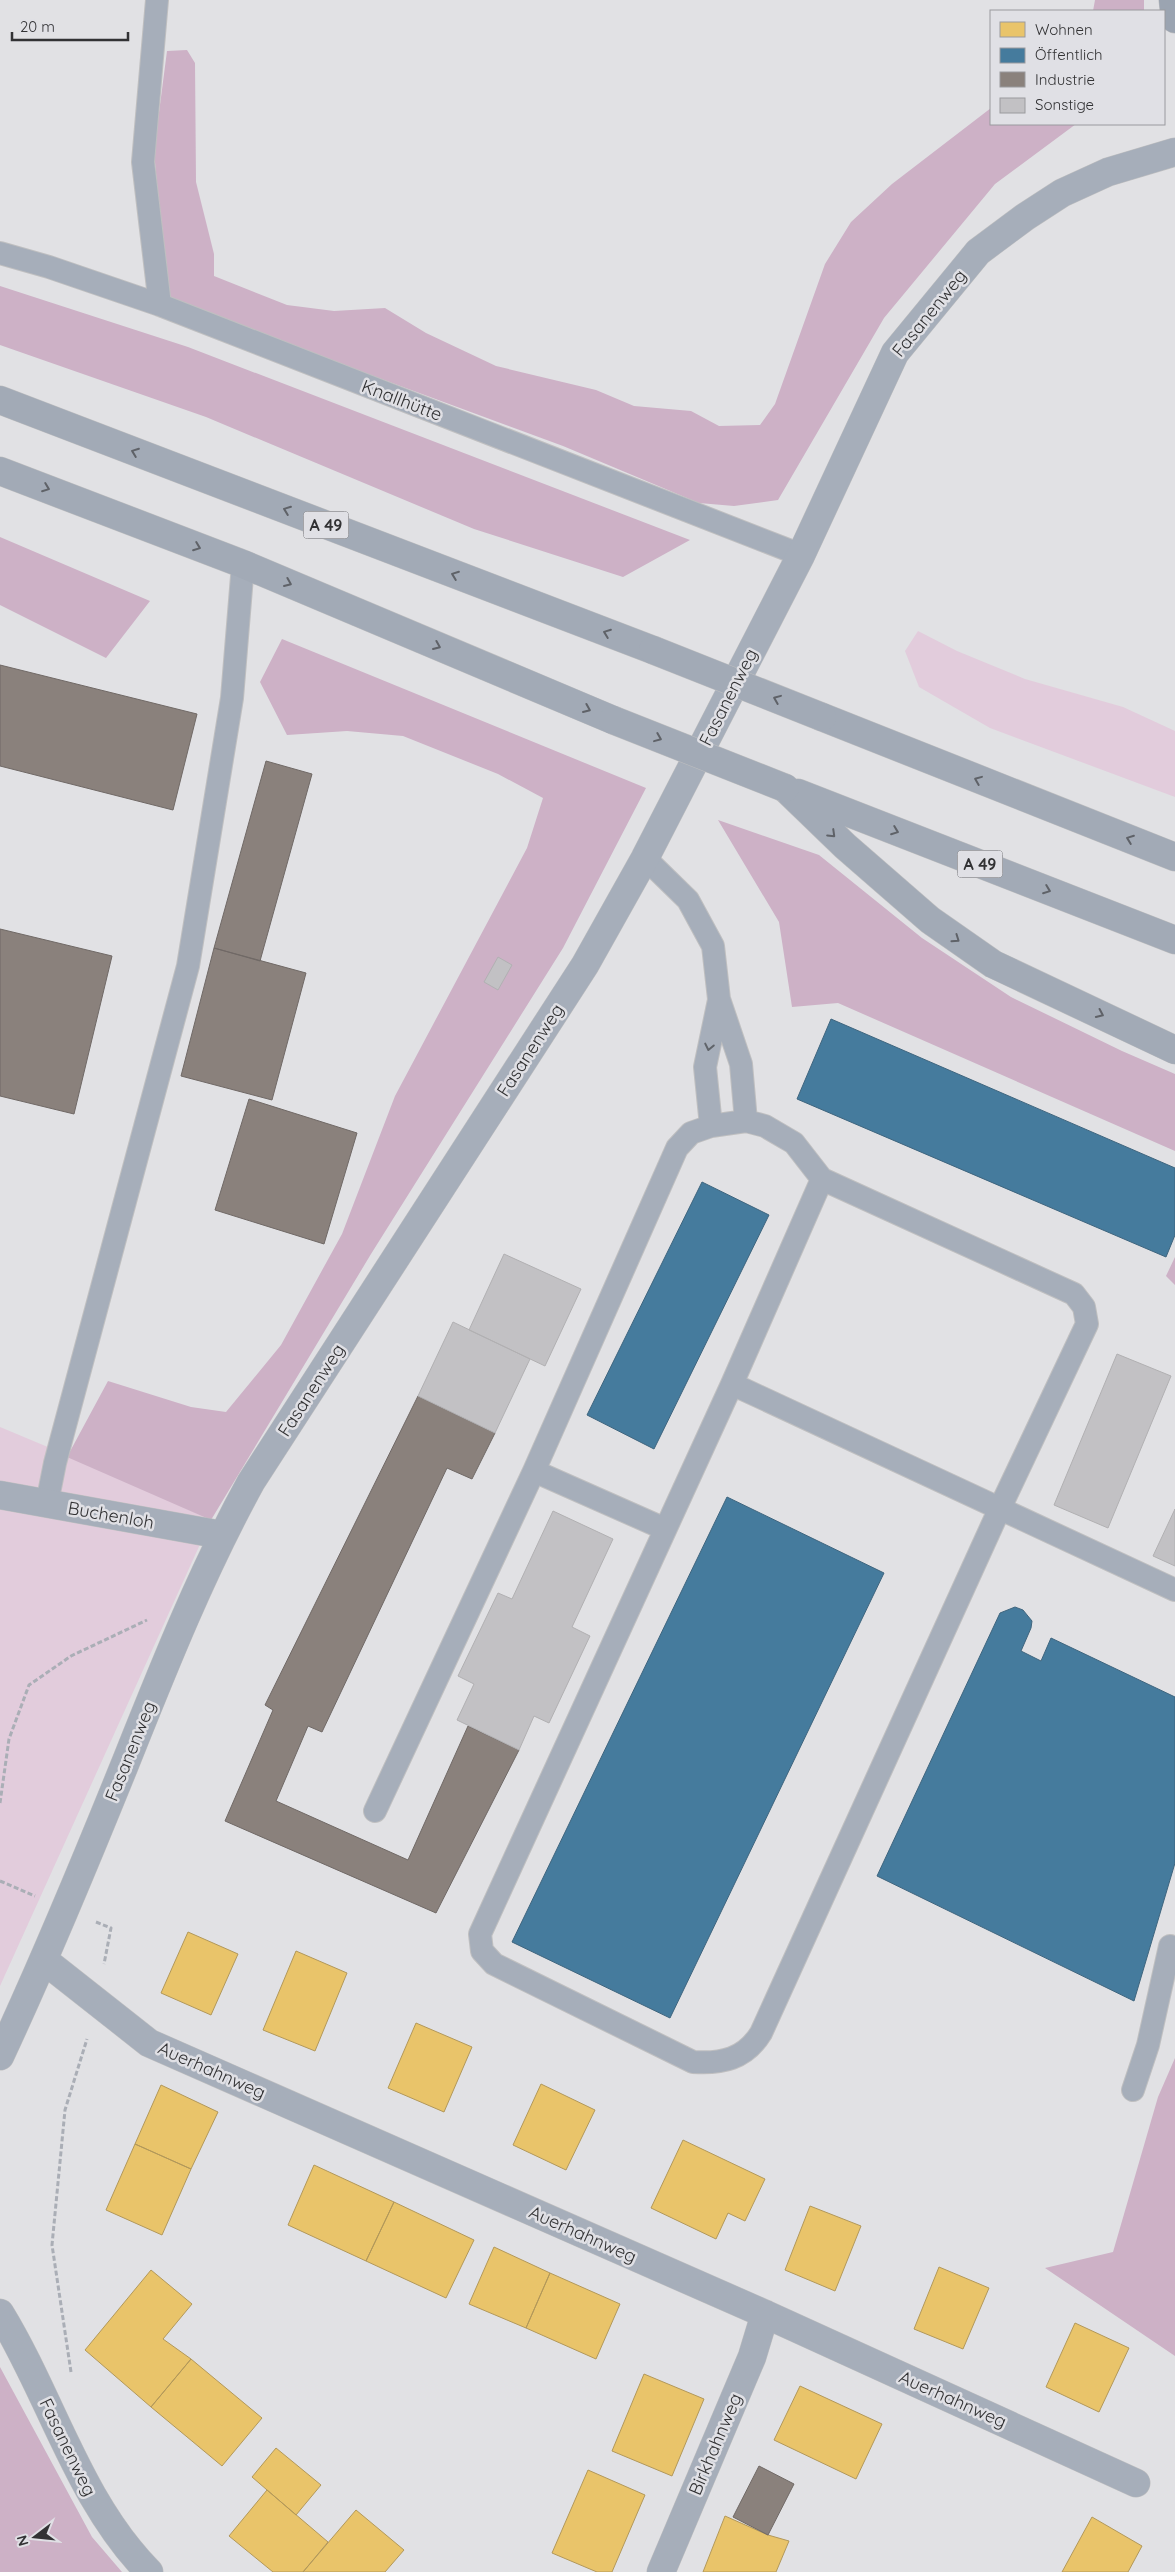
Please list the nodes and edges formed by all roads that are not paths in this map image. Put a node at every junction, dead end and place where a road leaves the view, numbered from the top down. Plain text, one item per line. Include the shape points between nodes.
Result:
1 (157, 0) edge
2 (1173, 0) edge
3 (1175, 19) edge
4 (1175, 152) edge
5 (0, 253) edge
6 (160, 305) junction
7 (0, 400) edge
8 (0, 471) edge
9 (801, 555) junction
10 (243, 564) junction
11 (784, 788) junction
12 (1175, 857) edge
13 (646, 858) junction
14 (1175, 940) edge
15 (719, 999) junction
16 (1175, 1050) edge
17 (746, 1120) junction
18 (711, 1126) junction
19 (822, 1179) junction
20 (732, 1384) junction
21 (534, 1471) junction
22 (0, 1495) edge
23 (47, 1503) junction
24 (1000, 1508) junction
25 (665, 1529) junction
26 (222, 1535) junction
27 (1175, 1590) edge
28 (375, 1811) dead end
29 (1170, 1946) dead end
30 (45, 1961) junction
31 (0, 2056) edge
32 (1133, 2090) dead end
33 (0, 2314) edge
34 (765, 2314) junction
35 (1136, 2483) dead end
36 (149, 2572) edge
37 (661, 2572) edge

1 - 6 lane via 143,162
2 - 3 street
4 - 9 street, Fasanenweg via 1108,172 1062,193 978,252 895,352
5 - 6 lane, Knallhütte
6 - 9 lane, Knallhütte
12 -> 7 highway, A 49, bridge via 653,650
8 -> 10 highway, A 49
9 - 13 street, Fasanenweg
10 -> 11 highway, A 49, bridge via 613,720
10 - 23 lane via 232,698 188,966
11 -> 14 highway, A 49
11 -> 16 highway via 930,920 993,964
13 - 15 lane via 688,900 713,946
13 - 26 street, Fasanenweg via 585,965 251,1482
15 - 17 lane via 741,1064
15 -> 18 lane via 705,1067
17 - 18 lane
17 - 19 lane via 766,1126 794,1143
18 - 21 lane via 692,1133 677,1148
19 - 20 lane
19 - 24 lane via 1074,1294 1084,1307 1087,1324
20 - 24 lane
20 - 25 lane
21 - 25 lane
21 - 28 lane
22 - 23 street, Buchenloh
23 - 26 street, Buchenloh
24 - 25 lane via 761,2033 752,2047 733,2058 712,2063 693,2062 494,1964 482,1951 480,1934
24 - 27 lane
26 - 30 street, Fasanenweg
29 - 32 lane via 1148,2045
30 - 31 street, Fasanenweg
30 - 34 street, Auerhahnweg via 149,2043
33 - 36 street, Fasanenweg via 20,2346 94,2502
34 - 35 street, Auerhahnweg
34 - 37 street, Birkhahnweg via 752,2357

